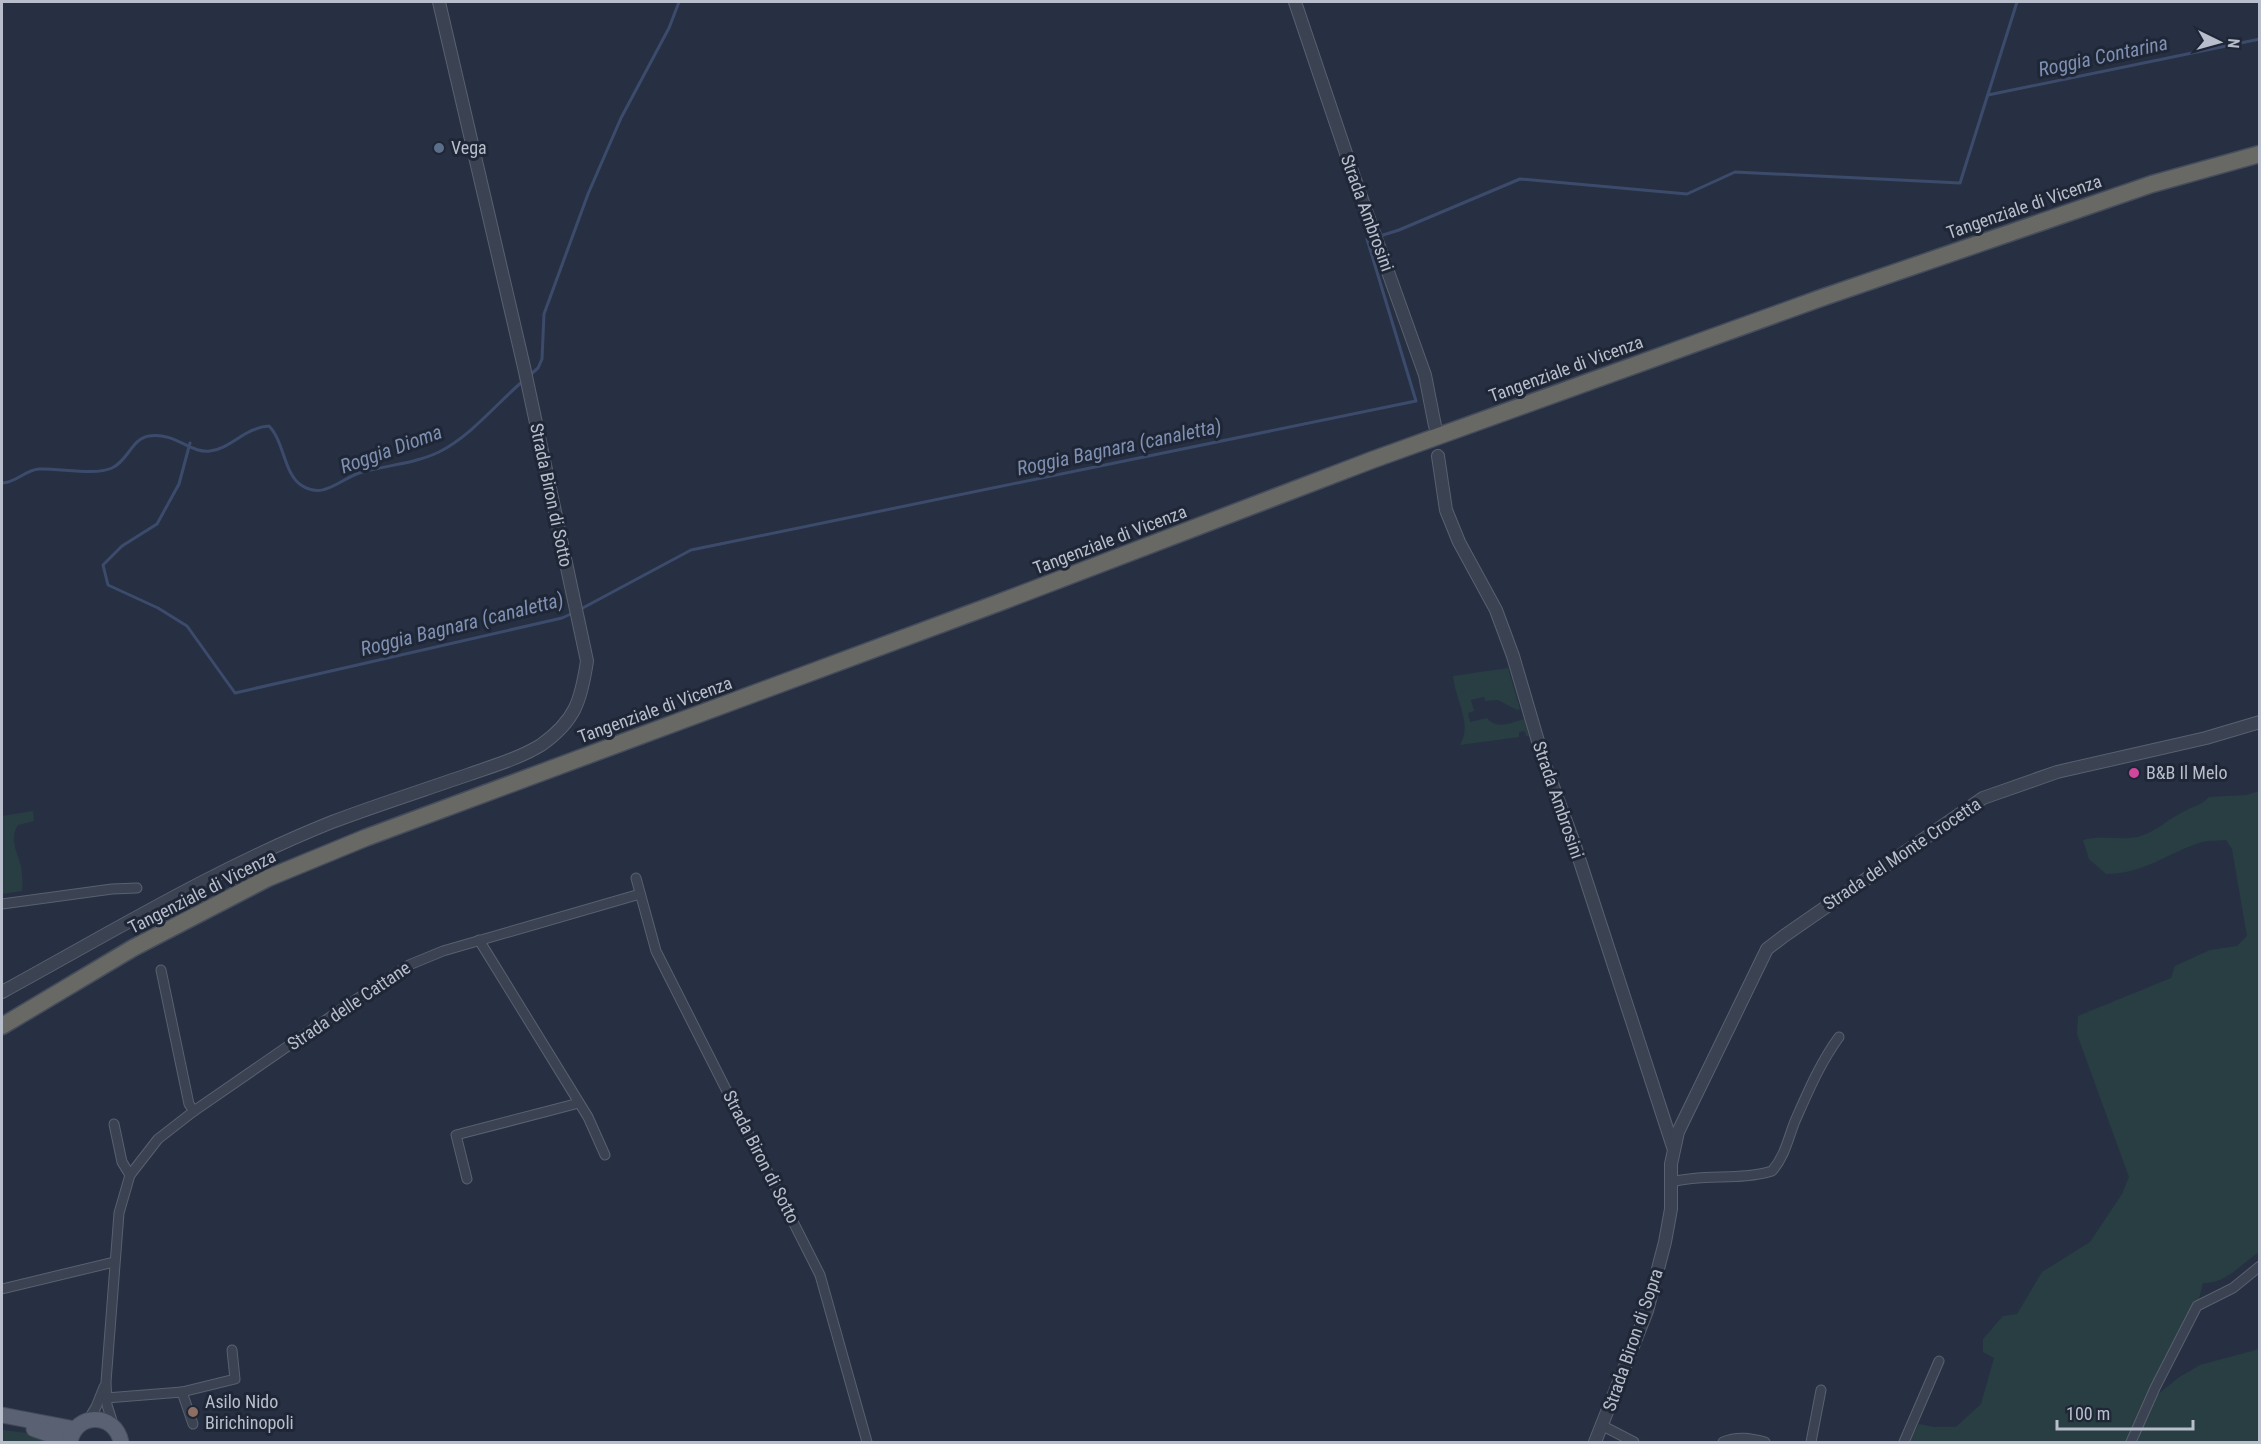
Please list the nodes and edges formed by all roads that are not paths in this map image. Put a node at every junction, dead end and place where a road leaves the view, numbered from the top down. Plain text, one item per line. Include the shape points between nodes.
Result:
1 (439, 2) edge
2 (1295, 2) edge
3 (2259, 154) edge
4 (1435, 426) dead end
5 (1438, 456) dead end
6 (2259, 722) edge
7 (636, 878) dead end
8 (137, 888) dead end
9 (640, 894) junction
10 (2, 904) edge
11 (479, 940) junction
12 (161, 970) dead end
13 (2, 993) edge
14 (2, 1026) edge
15 (1839, 1037) dead end
16 (579, 1103) junction
17 (194, 1111) junction
18 (114, 1124) dead end
19 (1673, 1147) junction
20 (605, 1155) dead end
21 (130, 1176) junction
22 (466, 1179) dead end
23 (1671, 1182) junction
24 (114, 1262) junction
25 (2259, 1266) edge
26 (2, 1289) edge
27 (232, 1350) dead end
28 (1939, 1361) dead end
29 (106, 1382) junction
30 (1821, 1390) dead end
31 (182, 1392) junction
32 (106, 1398) junction
33 (2, 1415) edge
34 (2, 1423) edge
35 (193, 1424) dead end
36 (1603, 1426) junction
37 (78, 1430) edge
38 (120, 1438) edge
39 (61, 1443) edge
40 (867, 1443) edge
41 (1595, 1443) edge
42 (1634, 1443) edge
43 (1723, 1443) edge
44 (1765, 1443) edge
45 (1811, 1443) edge
46 (1904, 1443) edge
47 (2131, 1443) edge

1 - 13 street, Strada Biron di Sotto via 587,661 578,705 561,729 539,746 333,822 254,856
2 - 4 street, Strada Ambrosini via 1425,375
3 - 14 highway, Tangenziale di Vicenza via 2152,184 1371,460 999,603 365,838 268,878 144,942
5 - 19 street, Strada Ambrosini via 1446,510 1496,610 1513,656 1545,765
6 - 19 street, Strada del Monte Crocetta via 2057,772 1983,798 1784,936 1767,949
7 - 9 street, Strada Biron di Sotto
8 - 10 street
9 - 11 street, Strada delle Cattane
9 - 40 street, Strada Biron di Sotto via 656,951 820,1275
11 - 16 street
11 - 17 street, Strada delle Cattane via 409,964
12 - 17 street via 189,1104
15 - 23 street via 1825,1056 1787,1147 1772,1172 1690,1177
16 - 20 street
16 - 22 street via 456,1135
17 - 21 street, Strada delle Cattane via 158,1139
18 - 21 street via 122,1162
19 - 23 street, Strada Biron di Sopra
21 - 24 street, Strada delle Cattane via 119,1213
23 - 36 street, Strada Biron di Sopra via 1665,1242 1647,1311
24 - 26 street
24 - 29 street, Strada delle Cattane
25 - 47 street via 2233,1288 2198,1306
27 - 31 street via 235,1379
28 - 46 street
29 - 32 street, Strada delle Cattane
29 - 37 street, Strada delle Cattane via 96,1407
30 - 45 street
31 - 32 street
31 - 35 street
32 - 38 street, Strada delle Cattane
33 - 37 main road
34 - 39 main road via 40,1431
36 - 41 street, Strada Biron di Sopra
36 - 42 street, Strada Biron di Sopra
37 - 38 main road via 105,1420
43 - 44 street via 1735,1438

